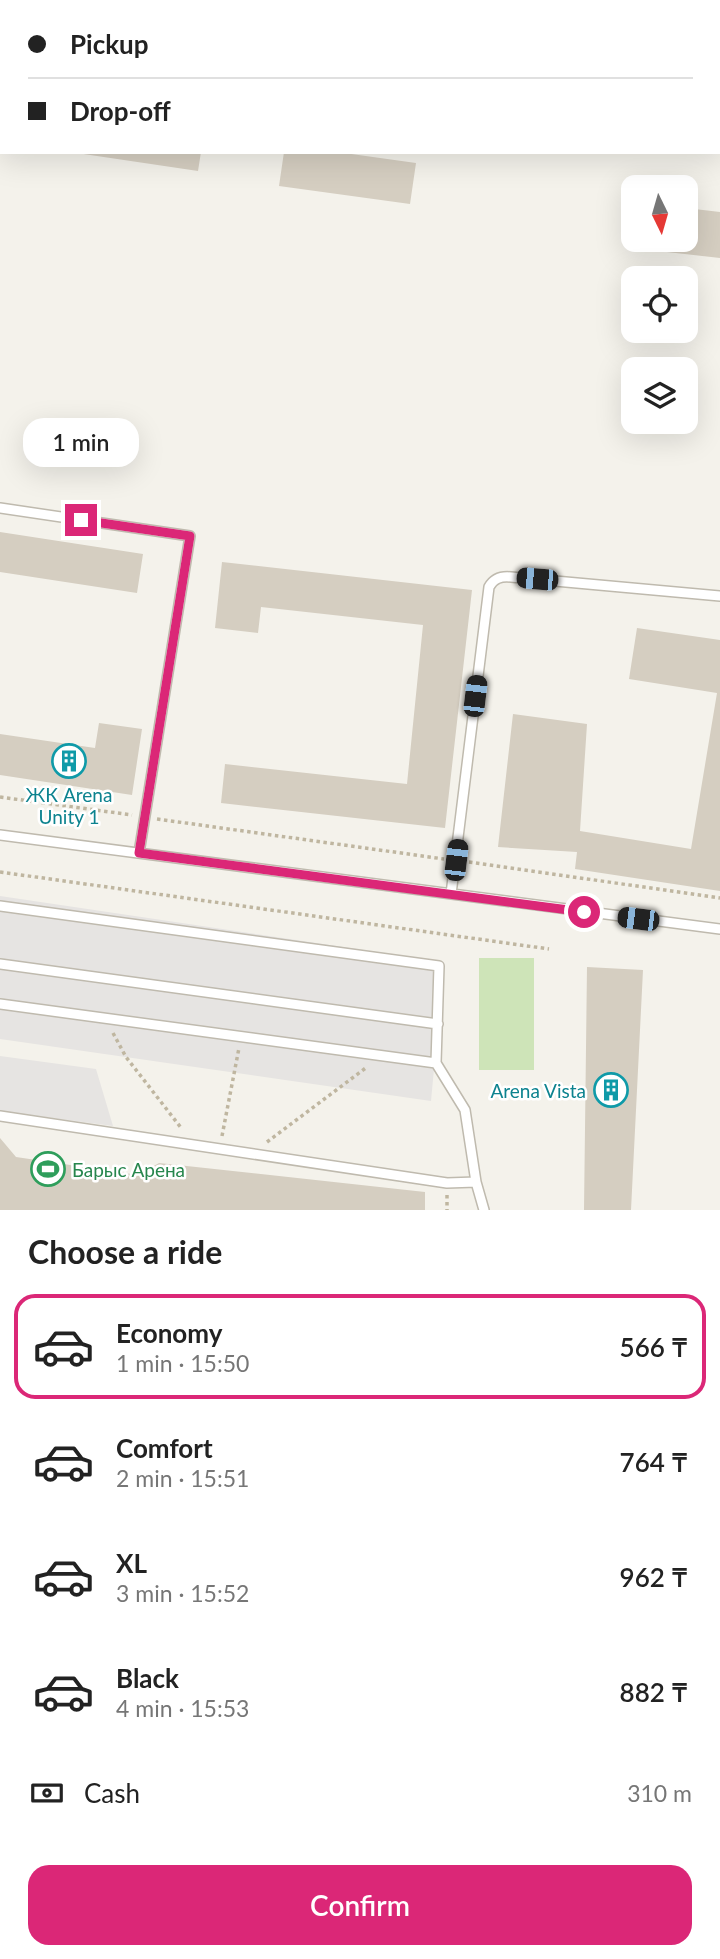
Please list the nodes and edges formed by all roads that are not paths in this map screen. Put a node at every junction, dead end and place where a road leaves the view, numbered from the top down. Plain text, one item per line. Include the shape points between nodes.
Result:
1 (0, 508) edge
2 (720, 596) edge
3 (0, 835) edge
4 (139, 853) junction
5 (451, 894) junction
6 (0, 906) edge
7 (720, 929) edge
8 (0, 964) edge
9 (0, 1004) edge
10 (438, 1024) junction
11 (436, 1063) junction
12 (0, 1116) edge
13 (476, 1182) junction
14 (484, 1210) edge

1 - 4 lane via 190,536
2 - 5 lane via 504,576 492,581
3 - 4 lane
4 - 5 lane
5 - 7 lane
6 - 10 lane via 439,966
8 - 10 lane
9 - 11 lane
10 - 11 lane
11 - 13 lane via 465,1110
12 - 13 lane via 447,1183
13 - 14 lane

